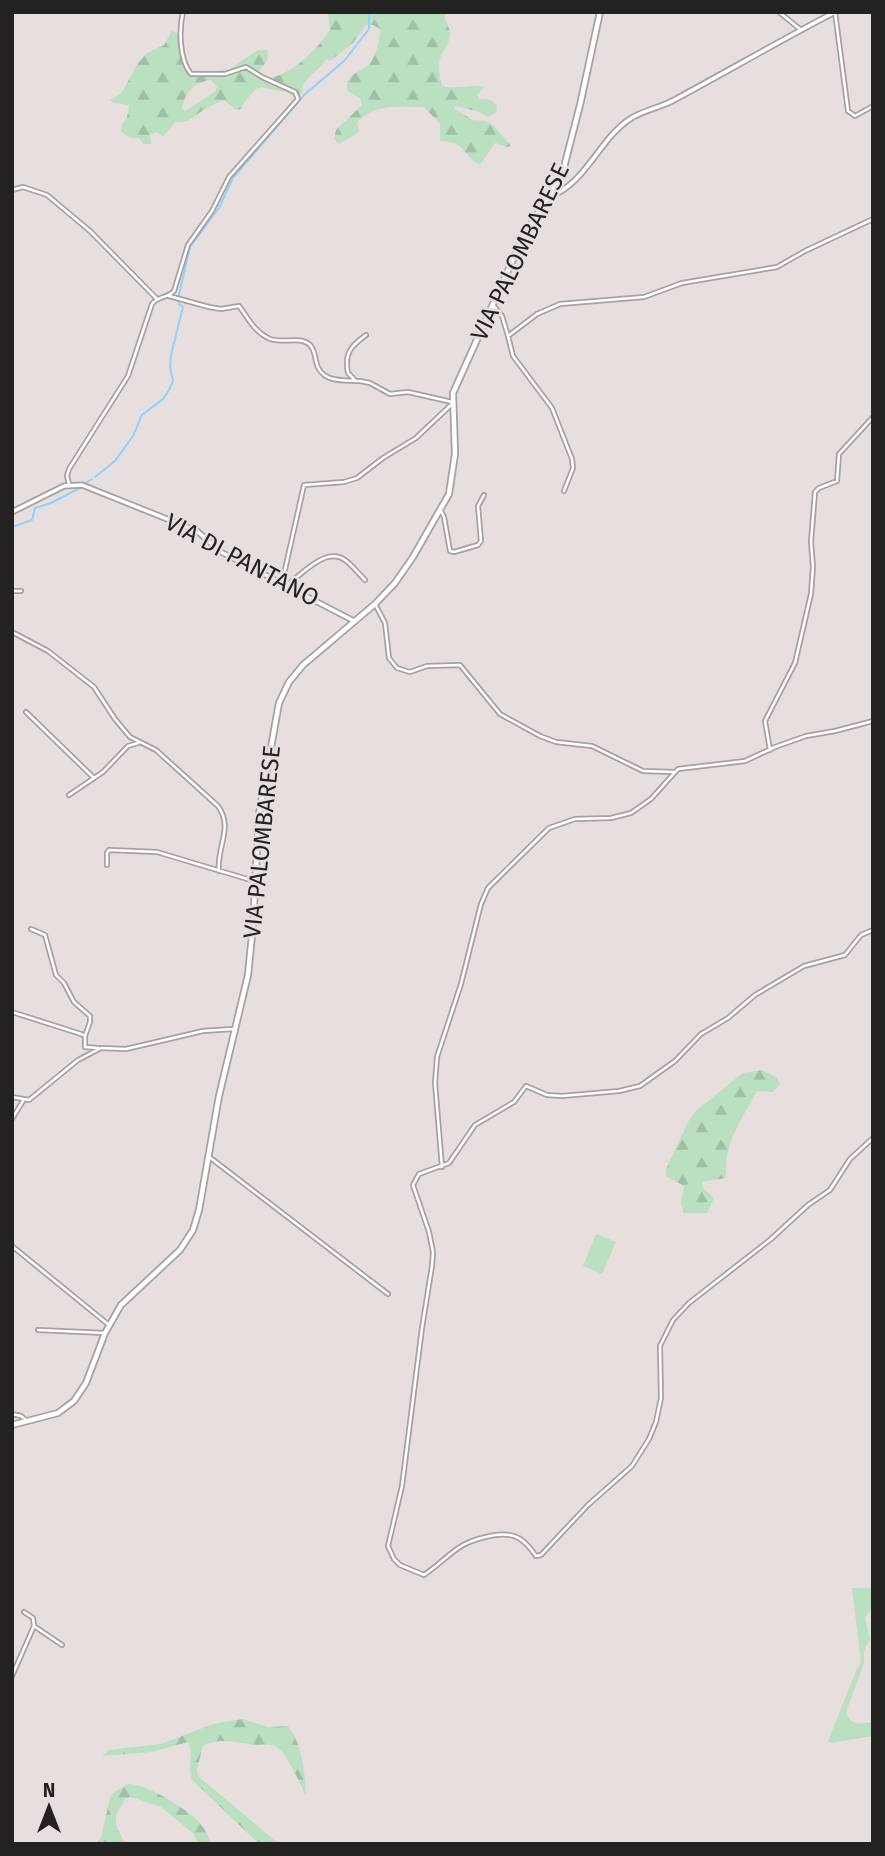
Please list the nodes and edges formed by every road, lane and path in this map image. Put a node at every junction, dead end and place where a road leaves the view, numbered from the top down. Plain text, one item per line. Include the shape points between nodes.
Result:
1 (183, 12) edge
2 (600, 12) edge
3 (779, 12) edge
4 (835, 12) edge
5 (802, 30) junction
6 (873, 106) edge
7 (12, 190) edge
8 (549, 197) junction
9 (873, 219) edge
10 (169, 295) junction
11 (157, 299) junction
12 (493, 305) junction
13 (366, 335) dead end
14 (508, 336) junction
15 (360, 381) junction
16 (452, 403) junction
17 (873, 417) edge
18 (69, 484) junction
19 (564, 491) dead end
20 (484, 495) dead end
21 (440, 509) junction
22 (12, 512) edge
23 (365, 580) dead end
24 (284, 584) junction
25 (12, 591) edge
26 (21, 591) dead end
27 (375, 604) junction
28 (354, 621) junction
29 (12, 632) edge
30 (26, 712) dead end
31 (873, 721) edge
32 (138, 743) junction
33 (770, 750) junction
34 (674, 772) junction
35 (94, 778) junction
36 (69, 795) dead end
37 (107, 865) dead end
38 (219, 871) junction
39 (256, 881) junction
40 (31, 929) dead end
41 (873, 930) edge
42 (12, 1012) edge
43 (236, 1029) junction
44 (85, 1036) junction
45 (101, 1048) junction
46 (12, 1097) edge
47 (23, 1101) junction
48 (12, 1119) edge
49 (873, 1138) edge
50 (208, 1156) junction
51 (442, 1167) junction
52 (12, 1246) edge
53 (388, 1294) dead end
54 (109, 1325) junction
55 (38, 1330) dead end
56 (105, 1333) junction
57 (12, 1414) edge
58 (26, 1420) junction
59 (12, 1426) edge
60 (24, 1612) dead end
61 (34, 1626) junction
62 (62, 1645) dead end
63 (12, 1676) edge

1 - 10 street via 182,43 191,74 225,74 246,67 295,92 299,99 231,174 188,245 177,285
2 - 8 main road, VIA PALOMBARESE via 566,163
3 - 5 street
4 - 5 street
4 - 6 street via 848,111 855,116
5 - 8 street via 664,106 631,118 569,186
7 - 11 street via 23,187 47,195
8 - 12 main road, VIA PALOMBARESE via 524,235
9 - 14 street via 778,267 682,283 644,297 560,304 537,314
10 - 11 street
10 - 15 street via 221,309 239,306 266,337 309,344 324,376
11 - 18 street via 131,369 69,469
12 - 14 street
12 - 16 main road, VIA PALOMBARESE via 454,389
13 - 15 street via 350,347 347,358 349,376
14 - 19 street via 512,355 551,406 573,461
15 - 16 street via 390,394 406,392
16 - 21 main road, VIA PALOMBARESE via 454,474
16 - 24 street via 416,438 357,478 303,486
17 - 33 street via 838,455 837,481 815,492 811,594 795,663 765,722
18 - 22 street
18 - 24 street, VIA DI PANTANO via 83,485 197,531 220,551
20 - 21 street via 478,506 478,545 450,551
21 - 27 main road, VIA PALOMBARESE via 404,571
23 - 24 street via 343,558 332,555
24 - 28 street, VIA DI PANTANO
25 - 26 street
27 - 28 main road, VIA PALOMBARESE
27 - 34 street via 385,623 389,657 398,669 410,672 427,666 460,665 498,713 540,736 595,747 643,771
28 - 39 main road, VIA PALOMBARESE via 303,665 281,698 259,814
29 - 32 street via 51,652 92,685
30 - 35 street
31 - 33 street via 806,736
32 - 35 street
32 - 38 street via 155,749 220,809 226,828
33 - 34 street via 745,761
34 - 51 street via 651,799 629,814 575,819 549,828 488,888 437,1057
35 - 36 street
37 - 38 street via 109,850 144,850
38 - 39 street
39 - 43 main road, VIA PALOMBARESE via 249,966
40 - 44 street via 45,935 56,975 90,1016
41 - 51 street via 861,934 845,955 804,966 755,995 640,1086 558,1096 526,1086 514,1102 476,1124
42 - 44 street
43 - 45 street via 203,1031 127,1049
43 - 50 main road, VIA PALOMBARESE
44 - 45 street via 86,1047
45 - 47 street
46 - 47 street
47 - 48 street
49 - 51 street via 850,1159 830,1190 673,1320 660,1346 659,1409 644,1448 630,1468 588,1504 541,1555 536,1556 520,1537 489,1536 466,1543 422,1575 400,1565 388,1545 403,1481 432,1266 429,1232 413,1184 421,1172
50 - 53 street
50 - 54 main road, VIA PALOMBARESE via 190,1236 127,1297
52 - 54 street
54 - 56 main road, VIA PALOMBARESE
55 - 56 street
56 - 58 main road, VIA PALOMBARESE via 77,1398 60,1412
57 - 58 street
58 - 59 main road, VIA PALOMBARESE
60 - 61 street via 33,1618
61 - 62 street
61 - 63 street

